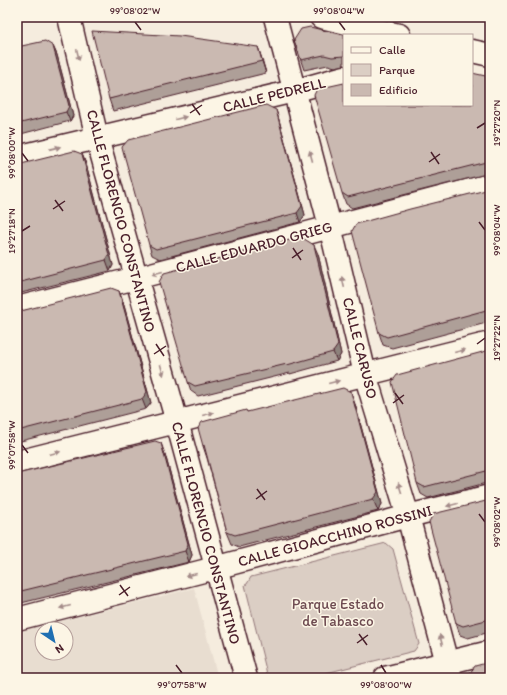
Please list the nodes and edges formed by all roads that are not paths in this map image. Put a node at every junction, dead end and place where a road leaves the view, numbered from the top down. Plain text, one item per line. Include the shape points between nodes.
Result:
1 (70, 17) edge
2 (275, 17) edge
3 (321, 17) edge
4 (395, 34) edge
5 (473, 51) edge
6 (490, 55) edge
7 (343, 77) edge
8 (294, 91) junction
9 (97, 138) junction
10 (17, 157) edge
11 (490, 185) edge
12 (330, 226) junction
13 (136, 278) junction
14 (17, 308) edge
15 (490, 343) edge
16 (365, 374) junction
17 (177, 422) junction
18 (17, 462) edge
19 (490, 496) edge
20 (408, 516) junction
21 (215, 568) junction
22 (17, 619) edge
23 (490, 652) edge
24 (449, 670) edge
25 (246, 678) edge
26 (385, 678) edge

1 -> 9 street, CALLE FLORENCIO CONSTANTINO
2 - 8 street, CALLE CARUSO
3 - 4 street
5 - 6 street
7 - 8 street, CALLE PEDRELL
9 -> 8 street, CALLE PEDRELL
12 -> 8 street, CALLE CARUSO
10 -> 9 street, CALLE PEDRELL
9 - 13 street, CALLE FLORENCIO CONSTANTINO
11 - 12 street, CALLE EDUARDO GRIEG
12 -> 13 street, CALLE EDUARDO GRIEG
16 -> 12 street, CALLE CARUSO
13 - 14 street, CALLE EDUARDO GRIEG
13 -> 17 street, CALLE FLORENCIO CONSTANTINO
16 -> 15 street
17 -> 16 street
20 -> 16 street, CALLE CARUSO
18 -> 17 street
17 - 21 street, CALLE FLORENCIO CONSTANTINO
19 -> 20 street, CALLE GIOACCHINO ROSSINI
20 - 21 street, CALLE GIOACCHINO ROSSINI
24 -> 20 street, CALLE CARUSO
21 -> 22 street, CALLE GIOACCHINO ROSSINI
21 - 25 street, CALLE FLORENCIO CONSTANTINO
23 - 24 street
24 - 26 street

